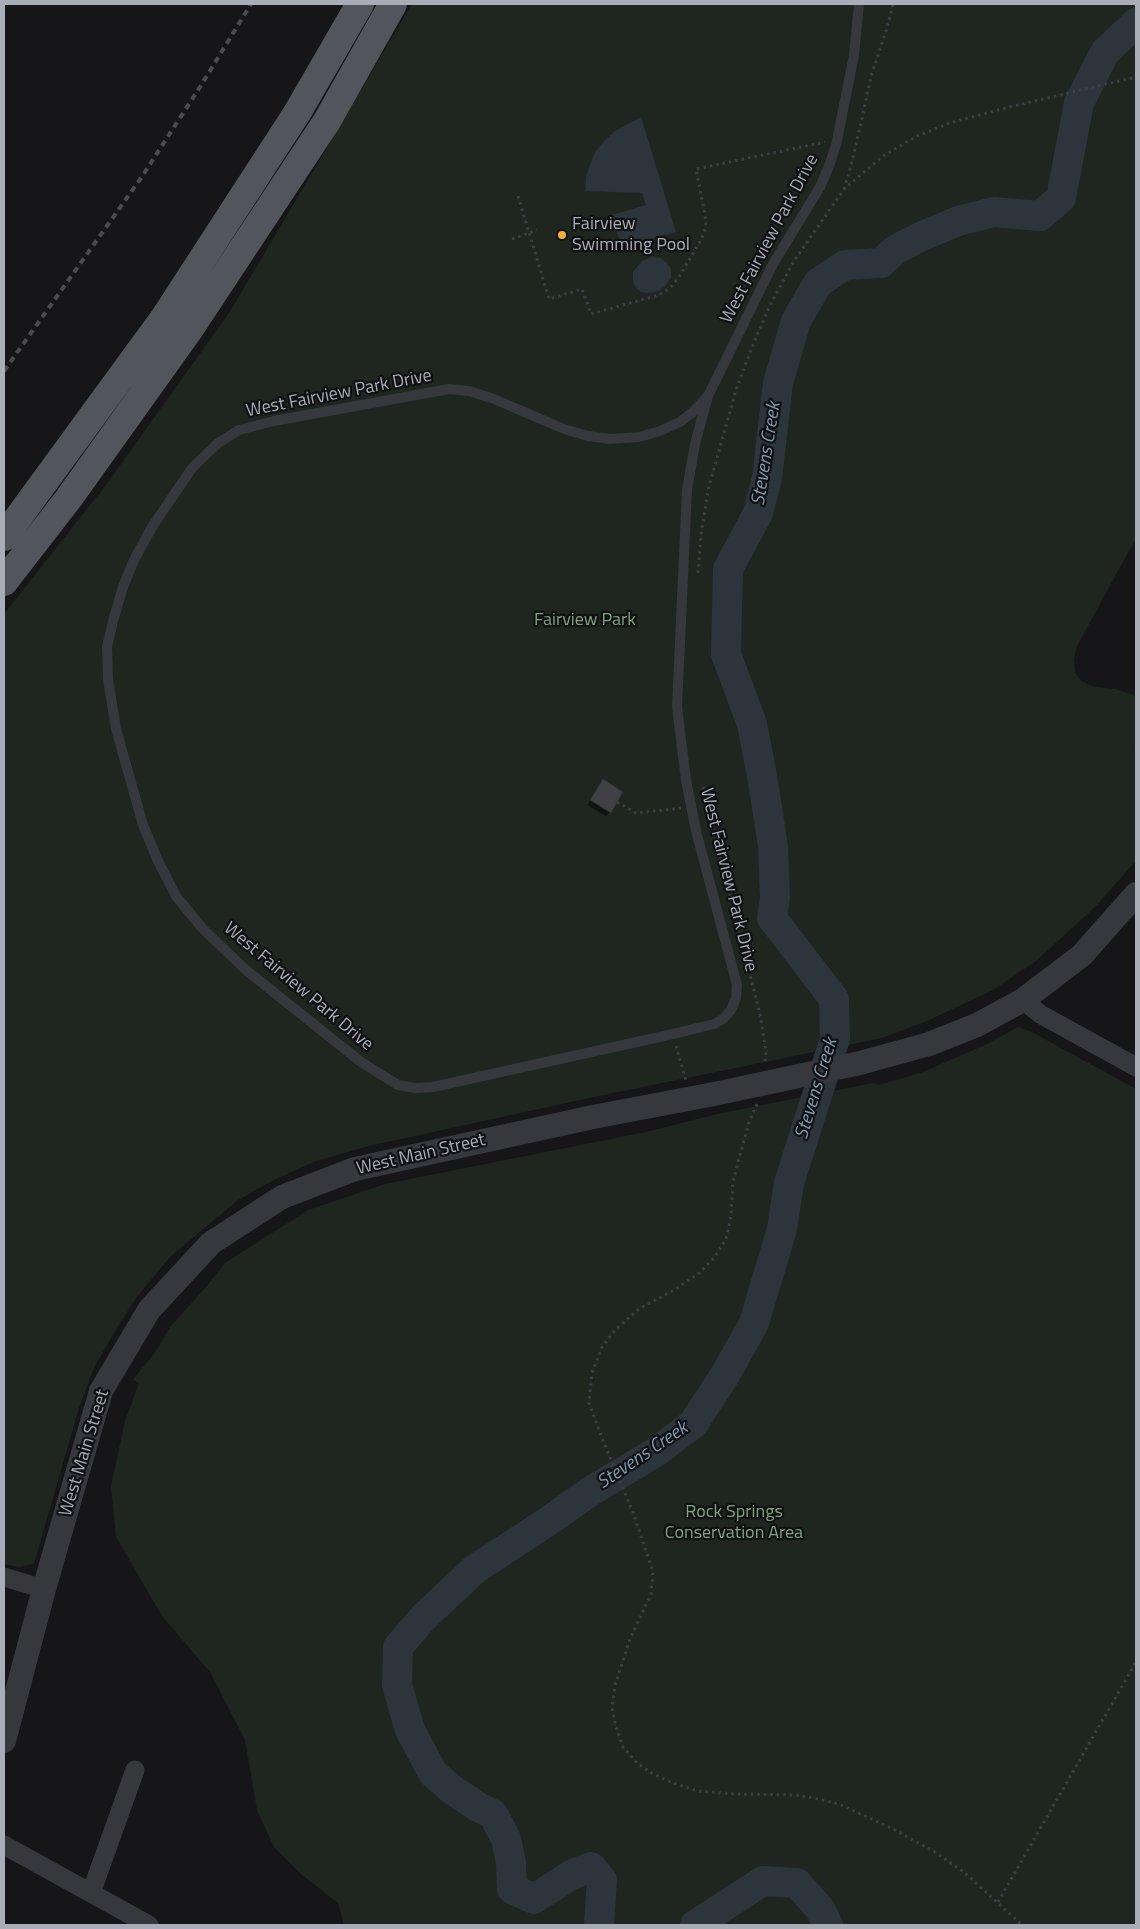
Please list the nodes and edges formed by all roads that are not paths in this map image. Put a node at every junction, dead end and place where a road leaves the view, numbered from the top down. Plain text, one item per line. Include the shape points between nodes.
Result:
1 (360, 4) edge
2 (393, 4) edge
3 (859, 4) edge
4 (708, 396) junction
5 (4, 537) edge
6 (4, 582) edge
7 (1136, 894) edge
8 (1023, 1000) junction
9 (1136, 1067) edge
10 (4, 1577) edge
11 (44, 1588) junction
12 (4, 1741) edge
13 (136, 1770) dead end
14 (4, 1845) edge
15 (91, 1893) junction
16 (149, 1925) edge

1 - 5 main road via 297,113 169,310
2 - 6 main road via 326,121 189,330 69,498
3 - 4 lane, West Fairview Park Drive via 854,55 829,166 820,187 773,264
4 - 4 lane, West Fairview Park Drive via 680,422 639,437 610,439 588,436 494,399 449,389 239,430 218,443 192,468 134,560 123,586 107,647 108,679 116,729 130,782 158,861 176,896 202,928 246,970 368,1066 398,1084 415,1088 433,1087 673,1034 714,1024 731,1010 737,985 691,807 677,707 685,507 690,466
7 - 8 street, West Main Street via 1082,955
8 - 9 street via 1040,1014
8 - 11 street, West Main Street via 928,1044 860,1063 355,1169 282,1197 211,1243 149,1310 101,1391
10 - 11 street
11 - 12 street, West Main Street
13 - 15 street
14 - 15 street
15 - 16 street

